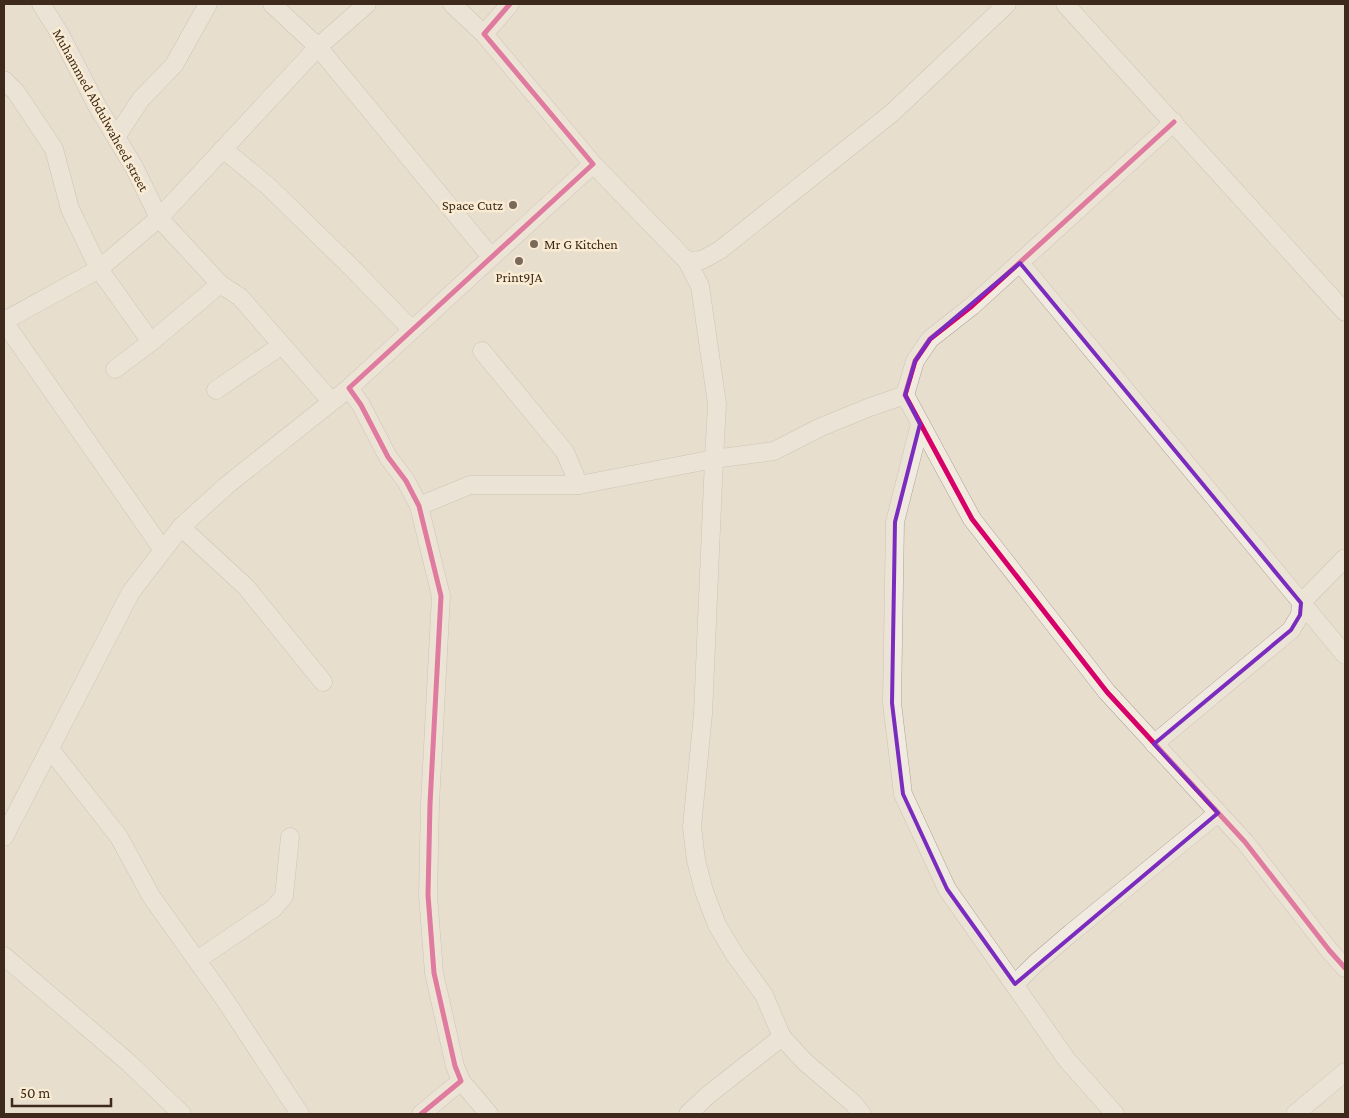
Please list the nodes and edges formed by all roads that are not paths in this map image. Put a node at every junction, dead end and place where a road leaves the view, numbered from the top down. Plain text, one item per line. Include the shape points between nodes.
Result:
1 (208, 4) edge
2 (272, 4) edge
3 (367, 4) edge
4 (452, 4) edge
5 (510, 4) edge
6 (1007, 4) edge
7 (1065, 4) edge
8 (44, 5) edge
9 (484, 34) junction
10 (318, 47) junction
11 (4, 80) edge
12 (1174, 122) junction
13 (116, 137) junction
14 (223, 150) junction
15 (593, 164) junction
16 (159, 218) junction
17 (491, 257) junction
18 (687, 261) junction
19 (1020, 263) junction
20 (99, 269) junction
21 (220, 284) junction
22 (1345, 312) edge
23 (4, 322) edge
24 (412, 330) junction
25 (151, 342) junction
26 (282, 345) junction
27 (482, 351) dead end
28 (115, 369) dead end
29 (349, 388) junction
30 (216, 390) dead end
31 (905, 395) junction
32 (331, 401) junction
33 (920, 424) junction
34 (714, 459) junction
35 (579, 484) junction
36 (419, 506) junction
37 (181, 527) junction
38 (163, 550) junction
39 (1345, 558) edge
40 (1301, 603) junction
41 (1345, 655) edge
42 (323, 682) dead end
43 (1154, 744) junction
44 (50, 749) junction
45 (1218, 813) junction
46 (4, 837) edge
47 (290, 837) dead end
48 (4, 956) edge
49 (197, 960) junction
50 (1345, 968) edge
51 (1015, 984) junction
52 (782, 1037) junction
53 (1345, 1072) edge
54 (461, 1081) junction
55 (182, 1114) edge
56 (300, 1114) edge
57 (421, 1114) edge
58 (489, 1114) edge
59 (688, 1114) edge
60 (862, 1114) edge
61 (1115, 1114) edge
62 (1295, 1114) edge

1 - 13 street via 174,65 141,98
2 - 10 street
3 - 10 street
4 - 9 street
5 - 9 street
6 - 18 street via 892,113 720,250 702,260
7 - 12 street
8 - 13 street, Muhammed Abdulwaheed street
9 - 15 street
10 - 14 street
10 - 17 street
11 - 20 street via 16,92 54,149 70,209
12 - 19 street
12 - 22 street
13 - 16 street, Muhammed Abdulwaheed street
14 - 16 street
14 - 24 street via 268,186
15 - 17 street
15 - 18 street
16 - 20 street
16 - 21 street, Muhammed Abdulwaheed street
17 - 24 street
18 - 34 street via 700,286 717,404
19 - 31 street via 930,339 915,361
19 - 40 street
20 - 23 street
20 - 25 street
21 - 25 street
21 - 26 street, Muhammed Abdulwaheed street via 240,297
23 - 38 street
24 - 29 street
25 - 28 street
26 - 30 street
26 - 32 street, Muhammed Abdulwaheed street
27 - 35 street via 565,452
29 - 32 street
29 - 36 street
31 - 33 street
31 - 34 street via 821,427 774,451
32 - 37 street
33 - 43 street via 972,519 1107,692
33 - 51 street via 894,522 892,703 903,794 947,889
34 - 35 street
34 - 52 street via 703,714 692,827 696,860 717,925 764,995
35 - 36 street via 470,486
36 - 54 street via 441,596 428,894 434,973
37 - 38 street
37 - 42 street via 246,588
38 - 44 street via 131,592
39 - 40 street
40 - 41 street
40 - 43 street via 1300,615 1292,630
43 - 45 street
44 - 46 street
44 - 49 street via 119,837 151,896
45 - 50 street via 1246,842
45 - 51 street via 1057,945
47 - 49 street via 284,896 274,908
48 - 55 street via 129,1063
49 - 56 street
51 - 61 street via 1067,1060
52 - 59 street
52 - 60 street
53 - 62 street
54 - 57 street
54 - 58 street

